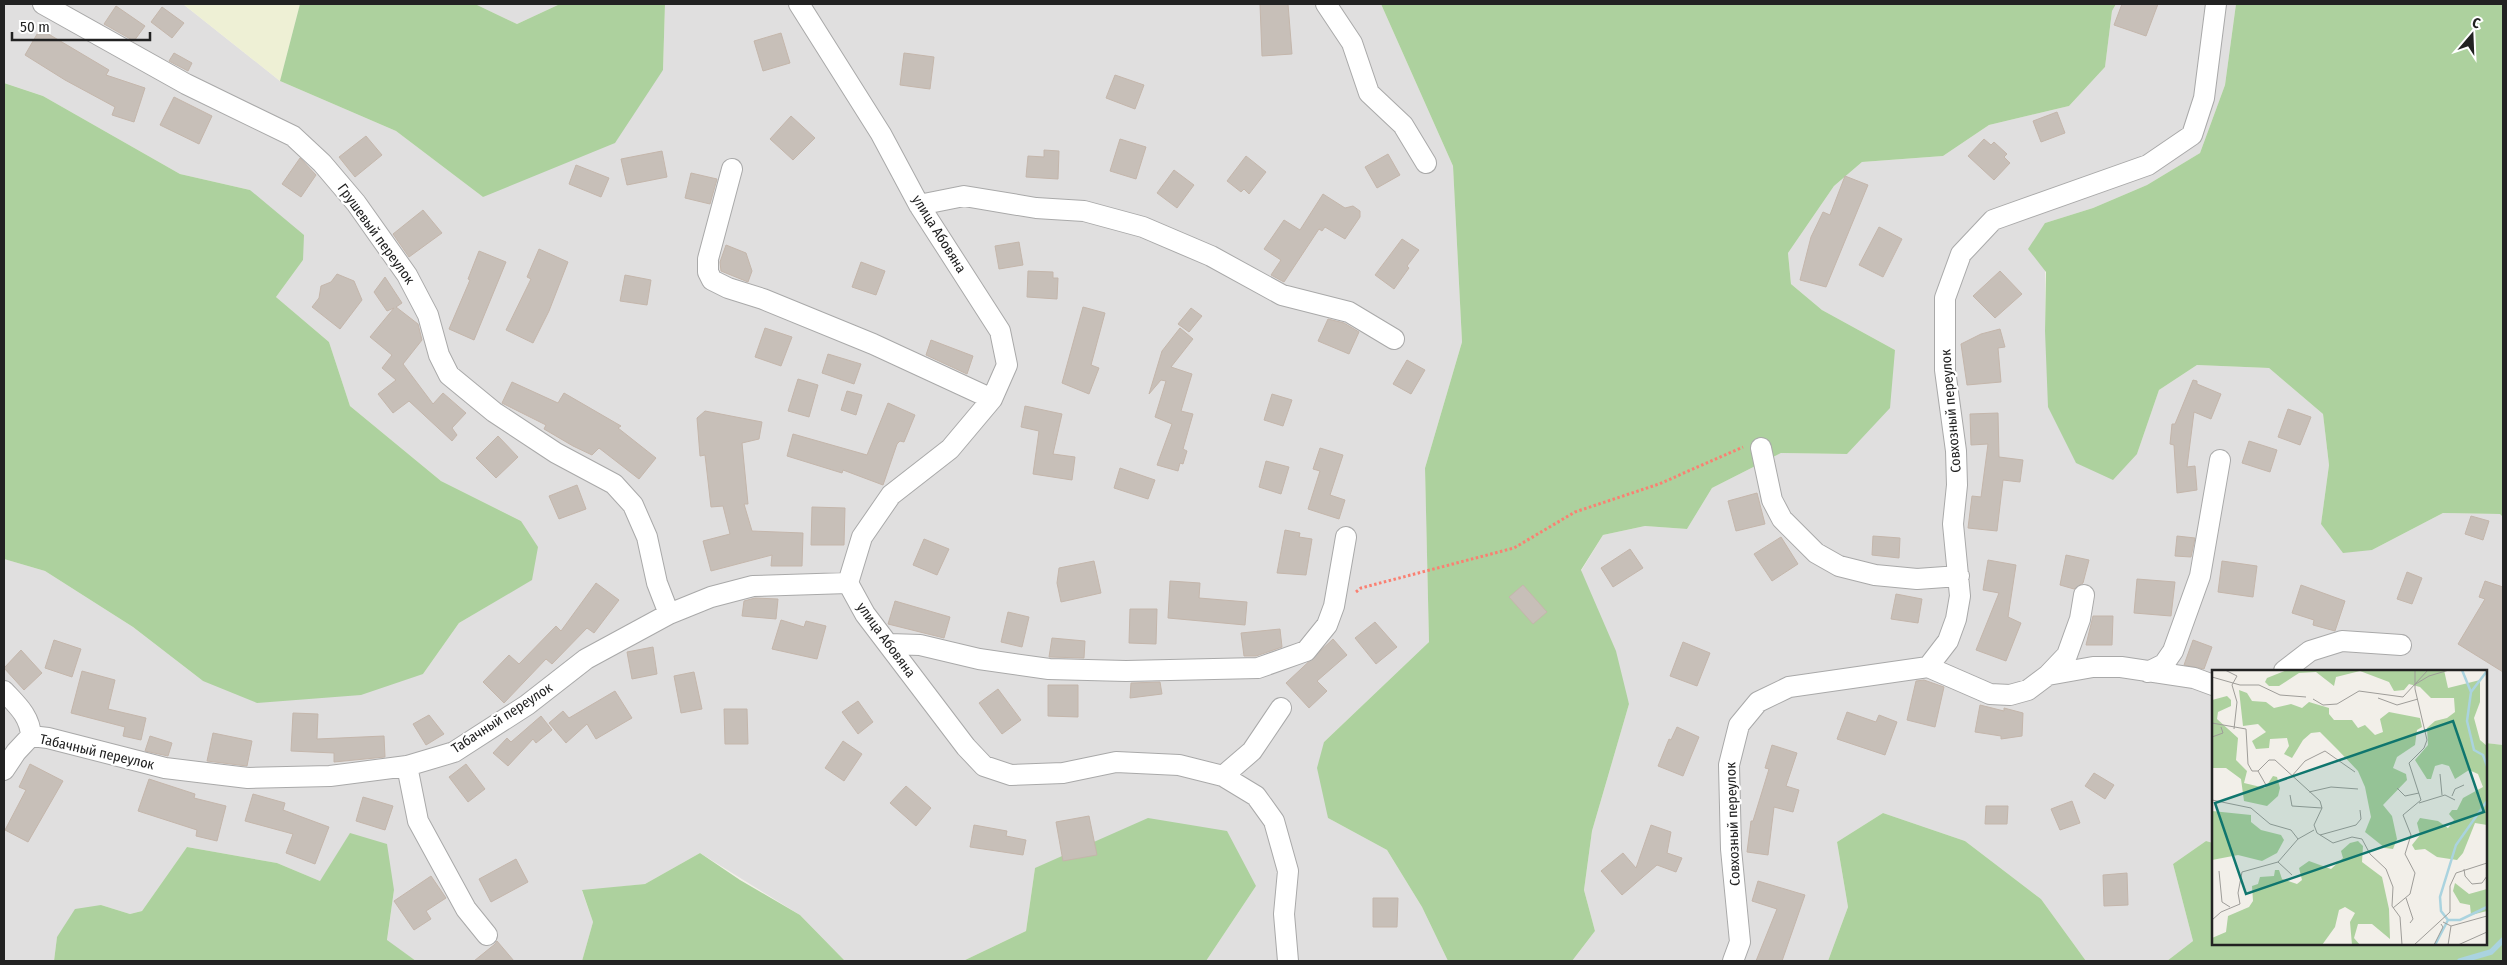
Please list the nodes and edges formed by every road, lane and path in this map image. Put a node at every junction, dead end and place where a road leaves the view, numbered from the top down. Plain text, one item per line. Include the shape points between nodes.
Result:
1 (44, 4) edge
2 (799, 4) edge
3 (1326, 4) edge
4 (2216, 4) edge
5 (1426, 163) dead end
6 (732, 169) dead end
7 (919, 206) junction
8 (1394, 339) dead end
9 (992, 400) junction
10 (1761, 448) joint
11 (2220, 460) dead end
12 (1346, 537) dead end
13 (1959, 576) junction
14 (848, 583) junction
15 (2084, 595) dead end
16 (1334, 606) junction
17 (669, 614) junction
18 (889, 644) junction
19 (2401, 646) dead end
20 (1928, 667) junction
21 (2285, 670) edge
22 (2148, 672) junction
23 (2048, 675) junction
24 (2212, 685) edge
25 (4, 691) edge
26 (1281, 708) dead end
27 (30, 736) junction
28 (407, 766) junction
29 (4, 770) edge
30 (1223, 776) junction
31 (488, 935) dead end
32 (1288, 961) edge
33 (1733, 961) edge

1 - 17 street, Грушевый переулок via 186,84 293,136 322,162 356,203 407,275 428,315 439,355 449,375 502,417 556,453 614,484 633,504 647,537 657,583
2 - 7 street, улица Абовяна via 881,134
3 - 5 street via 1352,43 1369,93 1403,125
4 - 13 street, Совхозный переулок via 2204,98 2192,135 2148,164 1993,220 1961,254 1945,298 1946,370 1956,451 1953,524
6 - 9 street via 708,259 712,280 899,355
7 - 8 street via 964,196 1036,208 1084,211 1143,227 1212,256 1282,295 1349,312
7 - 9 street, улица Абовяна via 1000,330 1007,365
9 - 14 street, улица Абовяна via 950,449 891,495 862,537
10 - 13 street via 1772,500 1782,519 1816,552 1839,566 1875,574 1917,579
10 - 16 path via 1745,447 1659,484 1575,512 1514,548 1361,588
11 - 22 street via 2200,576 2173,651 2164,664
12 - 16 street
13 - 20 street, Совхозный переулок via 1956,620 1948,641
14 - 17 street, Табачный переулок via 753,586 711,597
14 - 18 street, улица Абовяна via 865,614
15 - 23 street via 2080,619 2067,655
16 - 18 street via 1327,625 1306,651 1258,668 1049,669 979,659 920,645
17 - 28 street, Табачный переулок via 586,659 527,705 454,752
18 - 30 street, улица Абовяна via 966,747 984,766 1011,775 1063,773 1116,762 1179,765
19 - 21 street via 2342,641 2310,651
20 - 23 street via 1990,694 2010,695 2028,690
20 - 33 street, Совхозный переулок via 1789,687 1758,702 1738,725 1729,765 1731,849 1740,942
22 - 23 street via 2121,667 2093,667
22 - 24 street via 2194,678
25 - 27 street via 26,715
26 - 30 street via 1252,751
27 - 28 street, Табачный переулок via 165,768 248,778 330,776
27 - 29 street, Табачный переулок
28 - 31 street via 418,821 466,909
30 - 32 street, улица Абовяна via 1256,796 1274,821 1288,871 1284,914

